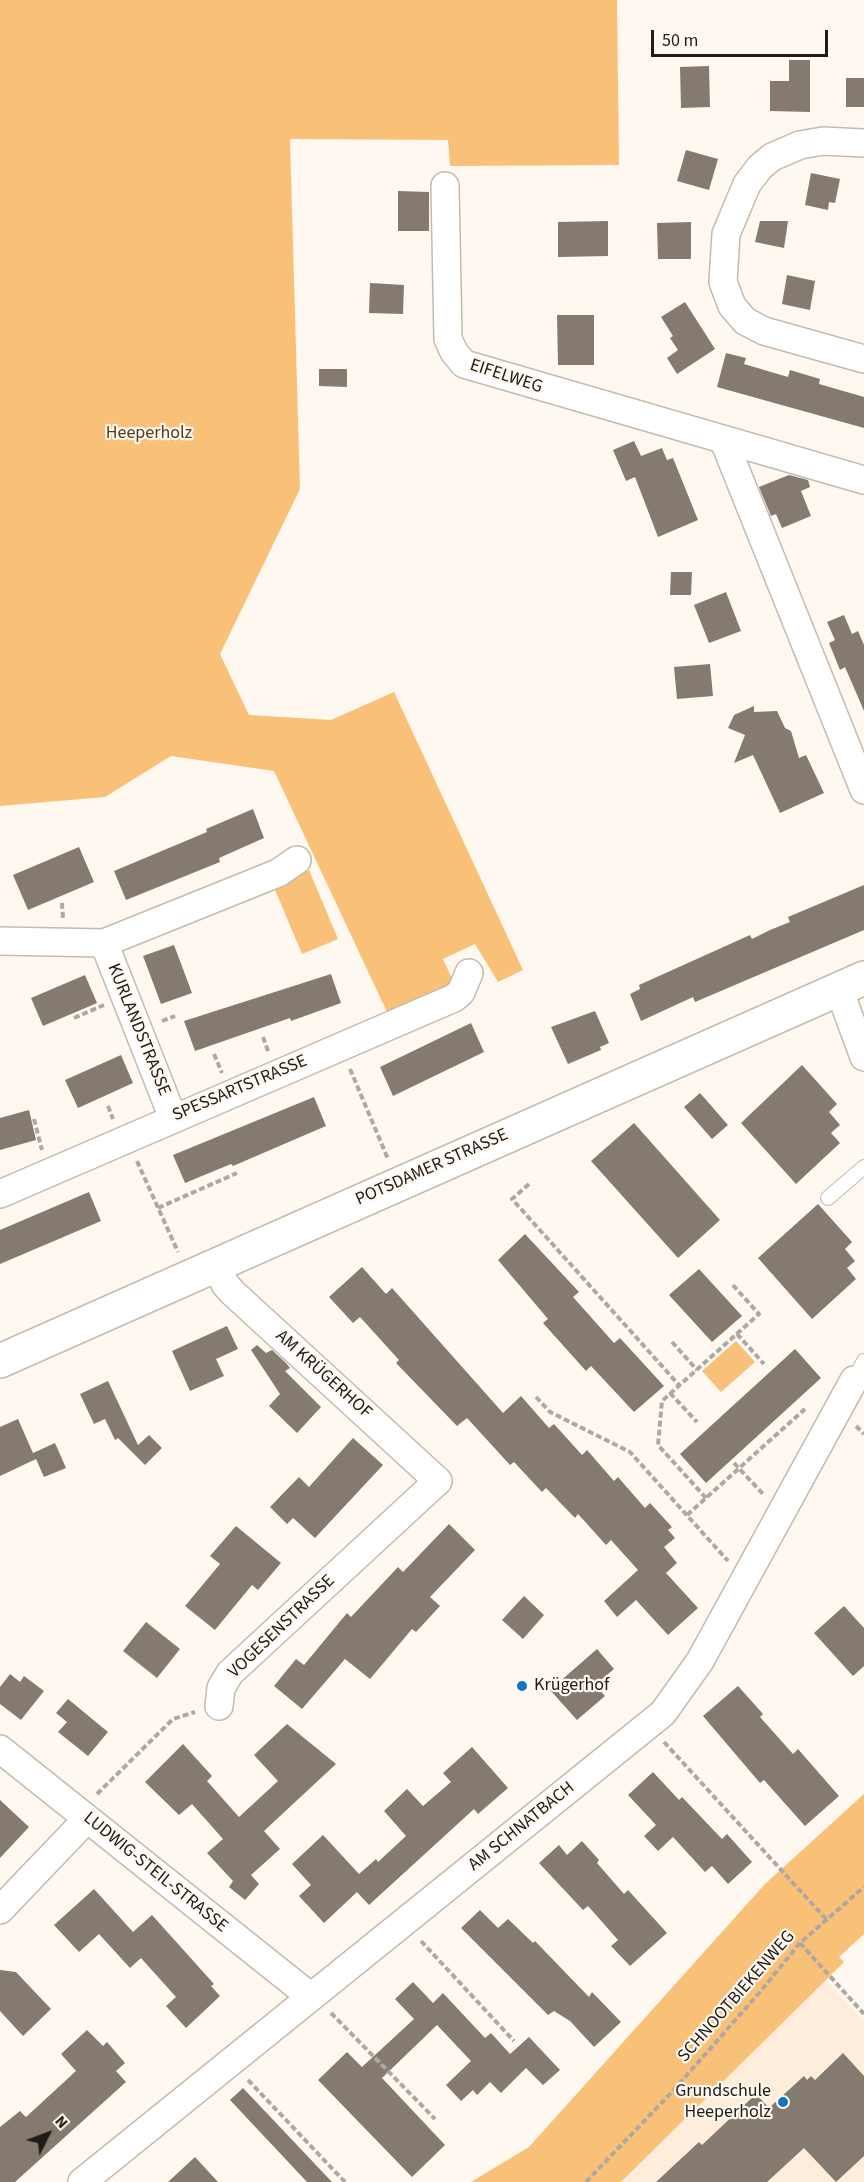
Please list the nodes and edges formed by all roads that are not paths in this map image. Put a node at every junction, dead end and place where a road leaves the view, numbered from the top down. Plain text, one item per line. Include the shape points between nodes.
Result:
1 (864, 143) edge
2 (445, 186) dead end
3 (864, 359) edge
4 (724, 441) junction
5 (864, 480) edge
6 (864, 790) edge
7 (297, 860) dead end
8 (0, 941) edge
9 (104, 942) junction
10 (469, 972) dead end
11 (851, 984) edge
12 (864, 1057) edge
13 (173, 1118) junction
14 (864, 1167) edge
15 (0, 1194) edge
16 (828, 1198) dead end
17 (216, 1264) junction
18 (0, 1360) edge
19 (859, 1370) edge
20 (438, 1481) joint
21 (219, 1706) road end
22 (0, 1749) edge
23 (83, 1815) junction
24 (0, 1910) edge
25 (311, 1997) junction
26 (82, 2182) edge

1 - 3 street via 824,141 800,145 772,157 747,184 726,234 723,261 726,294 745,321 764,331
2 - 4 street, EIFELWEG via 448,339 464,364
4 - 5 street, EIFELWEG
4 - 6 street
7 - 9 street via 278,873
8 - 9 street
9 - 13 street, KURLANDSTRASSE
10 - 13 street, SPESSARTSTRASSE via 454,998
11 - 12 street
11 - 17 street, POTSDAMER STRASSE
13 - 15 street, SPESSARTSTRASSE
14 - 16 lane
17 - 18 street, POTSDAMER STRASSE
17 - 20 street, AM KRÜGERHOF via 232,1292
19 - 25 street, AM SCHNATBACH via 688,1680 669,1706
20 - 21 street, VOGESENSTRASSE via 230,1673 221,1688
22 - 23 street, LUDWIG-STEIL-STRASSE
23 - 24 street
23 - 25 street, LUDWIG-STEIL-STRASSE
25 - 26 street, AM SCHNATBACH

